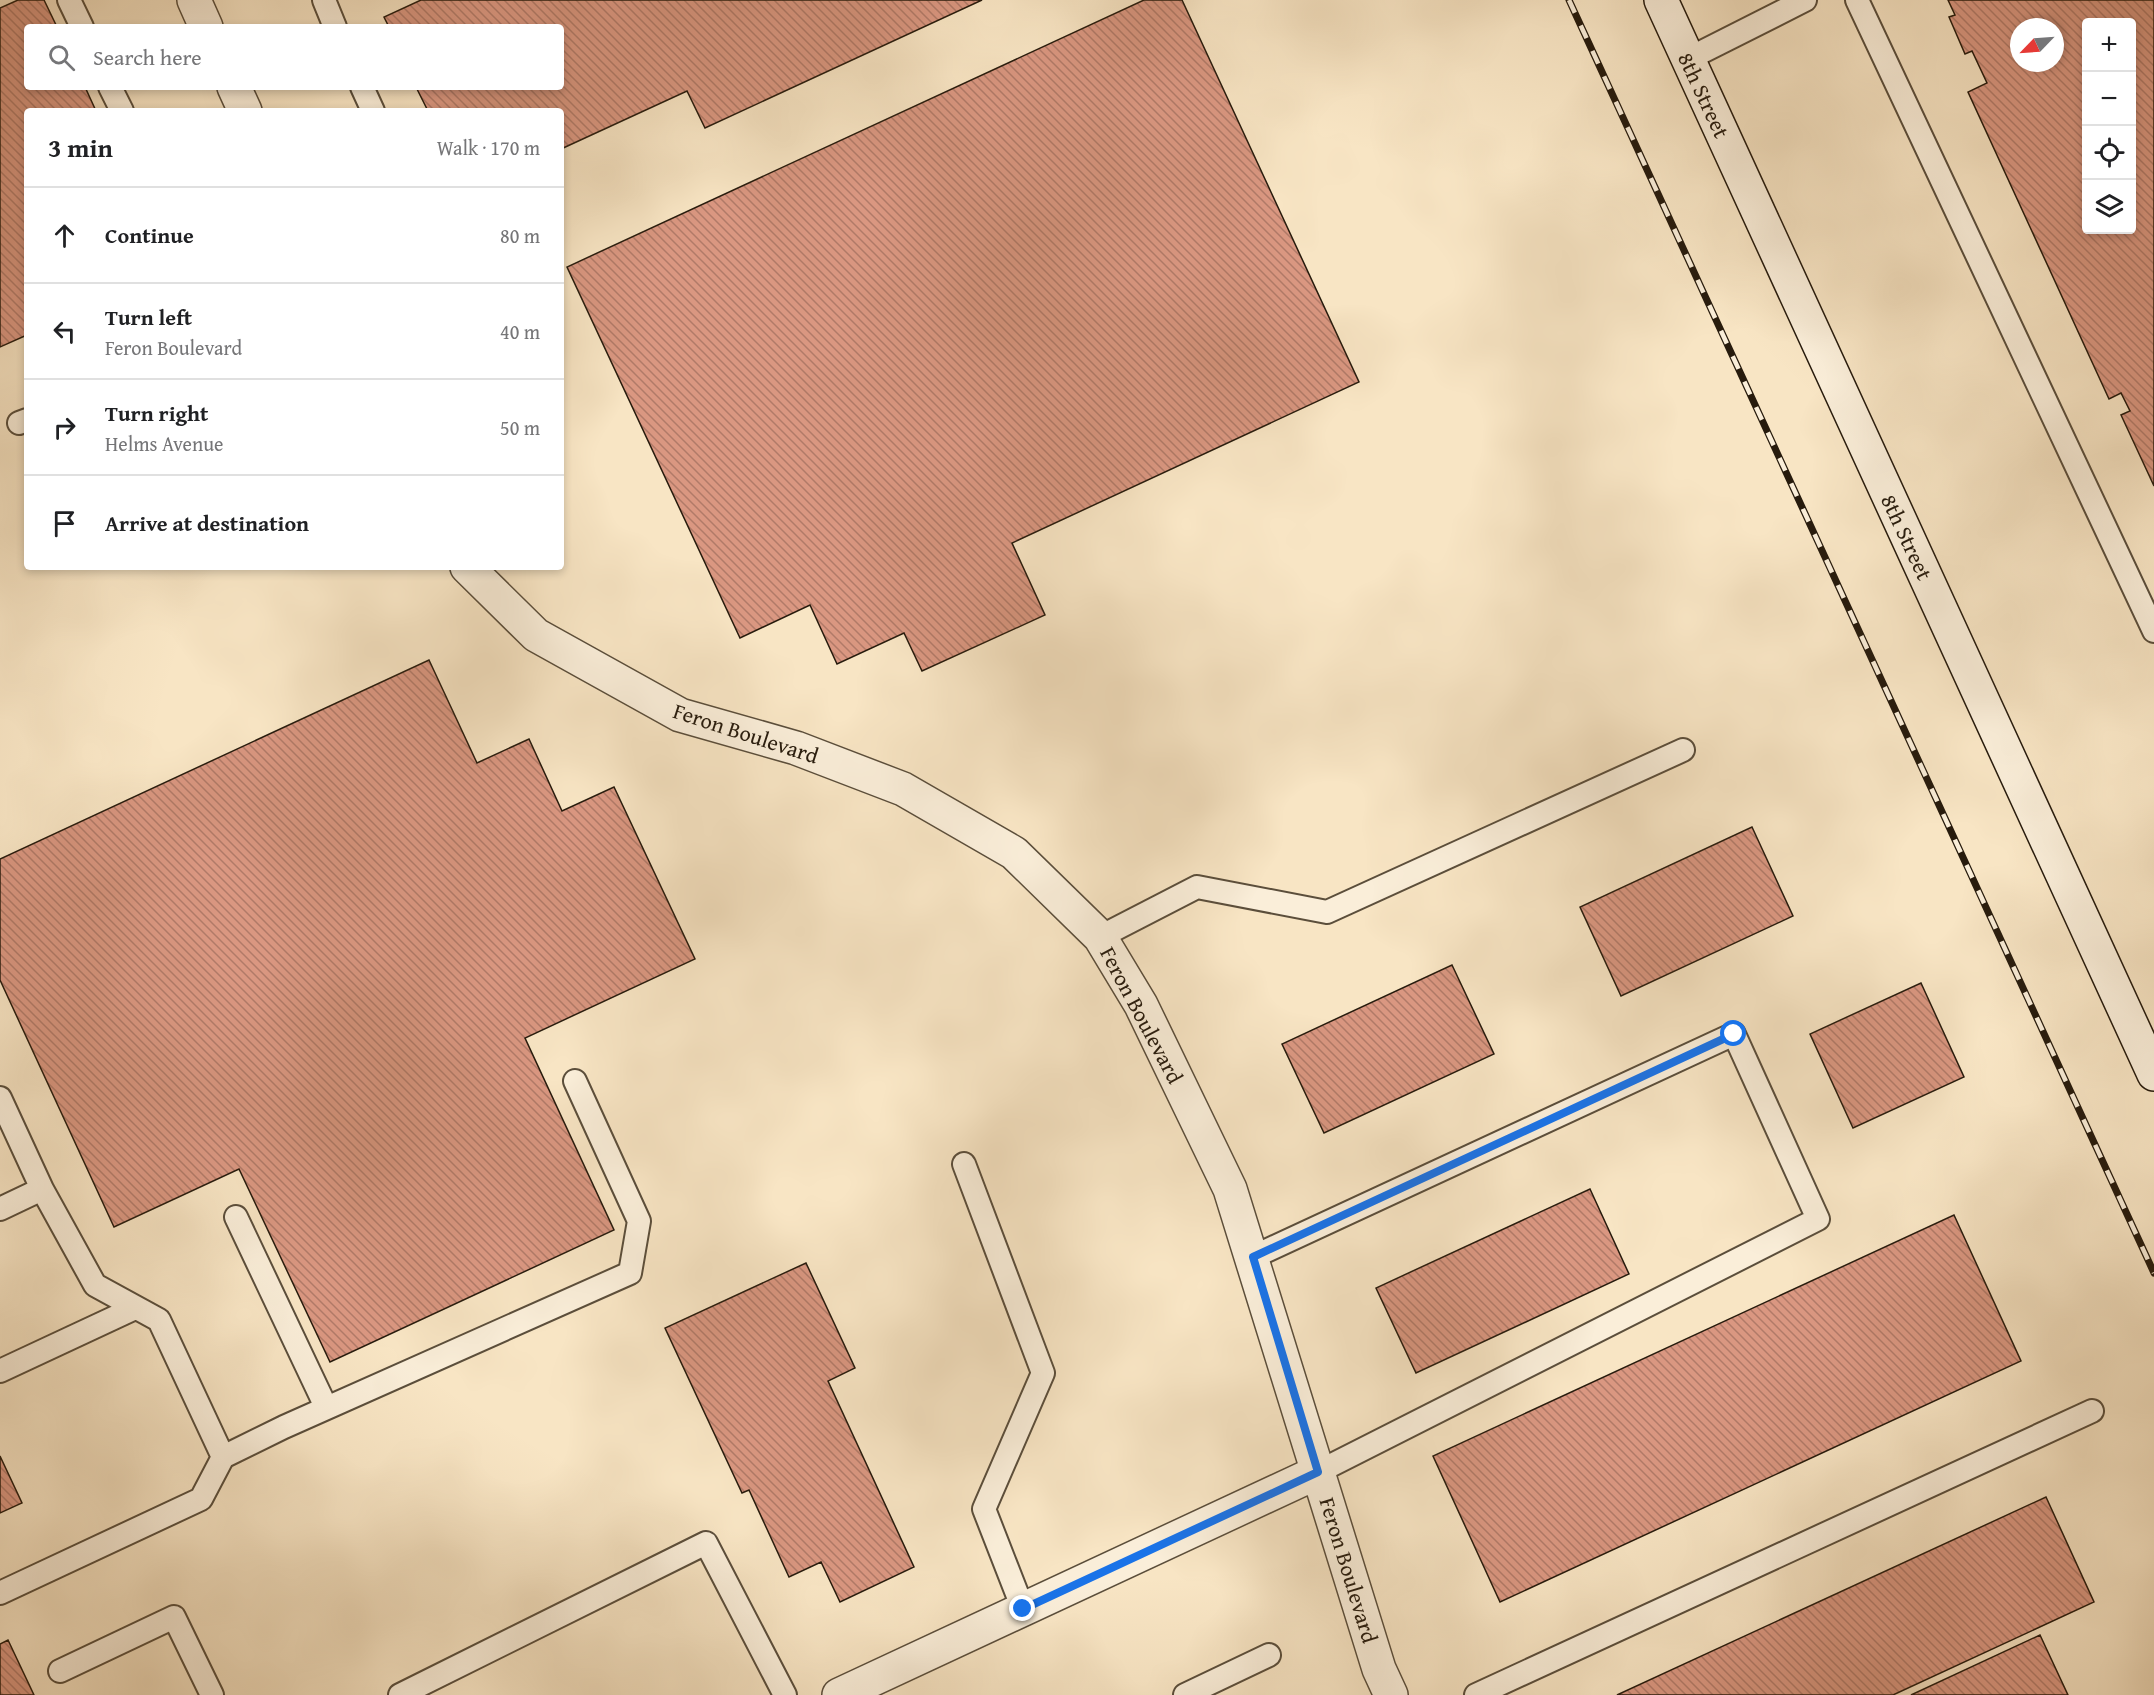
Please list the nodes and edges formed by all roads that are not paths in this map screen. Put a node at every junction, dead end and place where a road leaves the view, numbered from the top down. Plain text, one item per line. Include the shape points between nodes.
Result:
1 (69, 0) edge
2 (194, 0) edge
3 (324, 0) edge
4 (1660, 0) edge
5 (1805, 0) edge
6 (1857, 0) edge
7 (81, 24) edge
8 (205, 24) edge
9 (334, 24) edge
10 (1688, 59) junction
11 (112, 90) edge
12 (235, 90) edge
13 (363, 90) edge
14 (120, 108) edge
15 (244, 108) edge
16 (372, 108) edge
17 (470, 570) edge
18 (2154, 631) edge
19 (1683, 750) dead end
20 (1100, 937) junction
21 (2154, 1074) edge
22 (575, 1081) dead end
23 (0, 1098) edge
24 (964, 1164) dead end
25 (42, 1189) junction
26 (0, 1209) edge
27 (236, 1217) dead end
28 (1253, 1257) junction
29 (135, 1308) junction
30 (0, 1371) edge
31 (326, 1407) junction
32 (2092, 1411) dead end
33 (223, 1457) junction
34 (1318, 1472) junction
35 (0, 1593) edge
36 (1023, 1609) junction
37 (1269, 1655) dead end
38 (60, 1671) dead end
39 (212, 1695) edge
40 (400, 1695) edge
41 (785, 1695) edge
42 (839, 1695) edge
43 (1185, 1695) edge
44 (1391, 1695) edge
45 (1476, 1695) edge

1 - 7 lane
2 - 8 street
3 - 9 lane
4 - 10 street, 8th Street
5 - 10 lane
6 - 18 lane
10 - 21 street, 8th Street
11 - 14 lane
12 - 15 street
13 - 16 lane
17 - 20 street, Feron Boulevard via 536,635 680,715 796,748 903,789 1014,853
19 - 20 lane via 1327,912 1197,887
20 - 28 street, Feron Boulevard via 1141,1005 1230,1190
22 - 31 lane via 639,1221 630,1272
23 - 25 lane
24 - 36 lane via 1042,1373 984,1509
25 - 26 lane
25 - 29 lane via 95,1285
27 - 31 lane
28 - 34 street, Feron Boulevard
28 - 34 lane via 1734,1034 1818,1219
29 - 30 lane
29 - 33 lane via 159,1320
31 - 33 lane
32 - 45 lane
33 - 35 lane via 201,1499
34 - 36 street
34 - 44 street, Feron Boulevard via 1379,1669
36 - 42 street
37 - 43 lane
38 - 39 lane via 174,1617
40 - 41 lane via 706,1543

